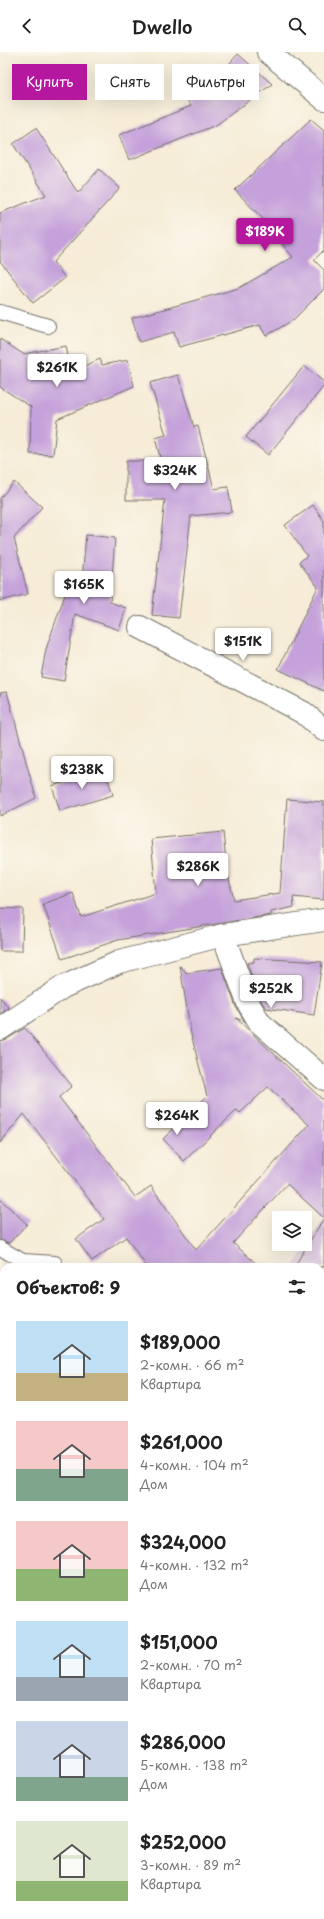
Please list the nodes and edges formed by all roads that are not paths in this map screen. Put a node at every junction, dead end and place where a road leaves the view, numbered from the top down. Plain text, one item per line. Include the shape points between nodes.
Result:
1 (268, 52) edge
2 (324, 99) edge
3 (0, 312) edge
4 (48, 326) dead end
5 (140, 627) dead end
6 (324, 730) edge
7 (324, 920) edge
8 (223, 936) junction
9 (0, 1029) edge
10 (324, 1079) edge
11 (0, 1248) edge
12 (55, 1263) dead end

1 - 2 street
3 - 4 lane
5 - 6 street via 304,713
7 - 8 street
8 - 9 street via 119,962 63,987
8 - 10 street via 248,1003 260,1023
11 - 12 lane via 23,1261

